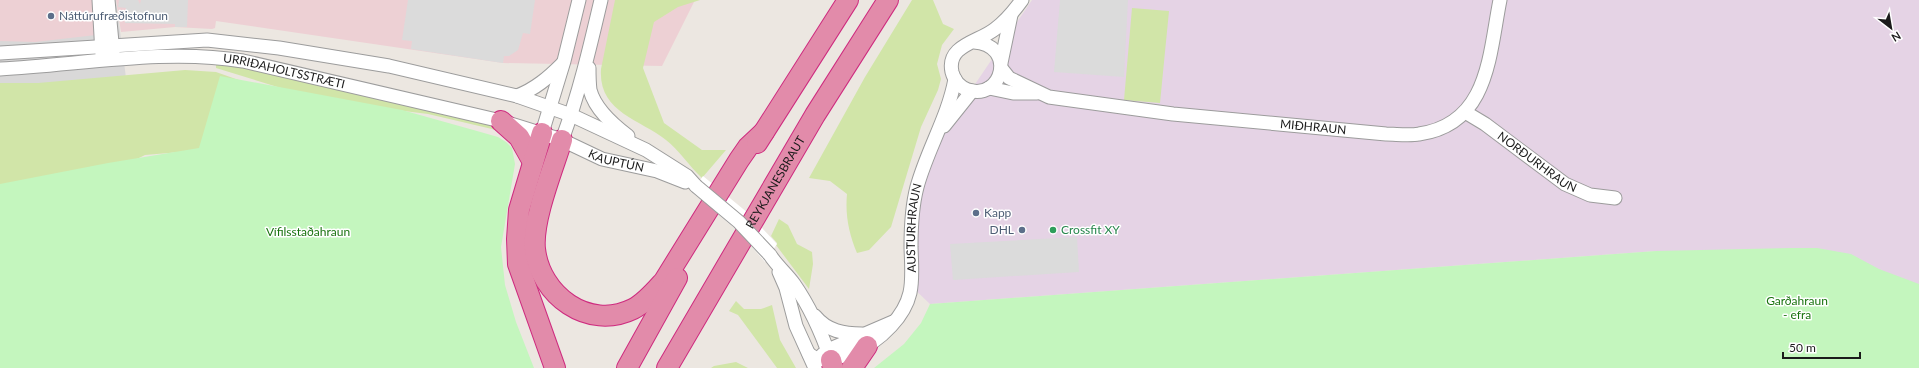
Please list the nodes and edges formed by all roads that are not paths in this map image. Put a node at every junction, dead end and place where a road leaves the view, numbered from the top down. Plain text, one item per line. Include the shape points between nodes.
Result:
1 (99, 0) edge
2 (108, 0) edge
3 (579, 0) edge
4 (601, 0) edge
5 (848, 0) edge
6 (888, 0) edge
7 (1022, 0) edge
8 (1500, 0) edge
9 (1011, 15) junction
10 (974, 42) junction
11 (107, 46) junction
12 (0, 53) edge
13 (588, 58) junction
14 (108, 61) junction
15 (564, 61) junction
16 (1001, 66) junction
17 (0, 69) edge
18 (954, 79) junction
19 (989, 88) junction
20 (972, 91) junction
21 (1039, 93) junction
22 (517, 96) junction
23 (550, 108) junction
24 (1465, 112) junction
25 (571, 115) junction
26 (501, 121) junction
27 (764, 132) junction
28 (542, 133) junction
29 (937, 136) junction
30 (562, 140) junction
31 (646, 150) junction
32 (533, 162) junction
33 (696, 186) junction
34 (1615, 198) dead end
35 (773, 259) junction
36 (808, 309) junction
37 (866, 340) junction
38 (683, 341) junction
39 (821, 361) edge
40 (555, 368) edge
41 (628, 368) edge
42 (667, 368) edge
43 (678, 368) edge
44 (852, 368) edge

1 - 11 street
2 - 11 street
3 - 15 street
4 - 13 street
5 - 27 highway
6 - 38 highway, REYKJANESBRAUT via 815,115
7 - 9 street, AUSTURHRAUN
8 - 24 street, MIÐHRAUN via 1481,88
9 - 10 street, AUSTURHRAUN via 995,30
9 - 16 street, AUSTURHRAUN
10 - 16 street via 981,42 993,48
10 - 18 street, AUSTURHRAUN via 961,47 953,58
11 - 12 street, URRIÐAHOLTSSTRÆTI
11 - 14 street
11 - 22 street, URRIÐAHOLTSSTRÆTI via 221,40 389,66
13 - 25 street
13 - 31 street via 589,82 596,102 614,124
14 - 17 street, URRIÐAHOLTSSTRÆTI
14 - 26 street, URRIÐAHOLTSSTRÆTI via 165,56 238,60
15 - 22 street via 548,78
15 - 23 street
16 - 19 street, AUSTURHRAUN via 997,80
16 - 21 street, MIÐHRAUN via 1010,78
18 - 20 street
18 - 29 street, AUSTURHRAUN via 952,96
19 - 20 street
19 - 21 street, MIÐHRAUN via 1012,93
20 - 29 street, AUSTURHRAUN
21 - 24 street, MIÐHRAUN via 1050,97 1173,114 1386,134 1431,132 1457,120
22 - 23 street, URRIÐAHOLTSSTRÆTI
23 - 25 street, KAUPTÚN
23 - 28 street
24 - 34 street, NORÐURHRAUN via 1565,184 1590,195
25 - 30 street
25 - 31 street, KAUPTÚN
26 - 28 street, URRIÐAHOLTSSTRÆTI
26 - 32 highway via 519,137
27 - 30 highway via 739,160 655,292 634,309 603,316 590,315 566,305 544,277 536,254 534,243 537,221
27 - 41 highway via 704,228
28 - 30 street, URRIÐAHOLTSSTRÆTI
28 - 32 highway
29 - 37 street, AUSTURHRAUN via 916,189 911,230 912,287 906,306 880,338
30 - 33 street, KAUPTÚN via 602,159 657,171
31 - 33 street, KAUPTÚN via 687,176
32 - 40 highway via 519,210 516,239 518,264
33 - 35 street, KAUPTÚN, bridge via 739,222
35 - 36 street, KAUPTÚN via 794,284
35 - 39 street, KAUPTÚN via 786,288 796,326
36 - 37 street via 833,330
36 - 39 street, KAUPTÚN
37 - 39 street, AUSTURHRAUN
37 - 44 highway
38 - 42 highway, REYKJANESBRAUT
38 - 43 highway

